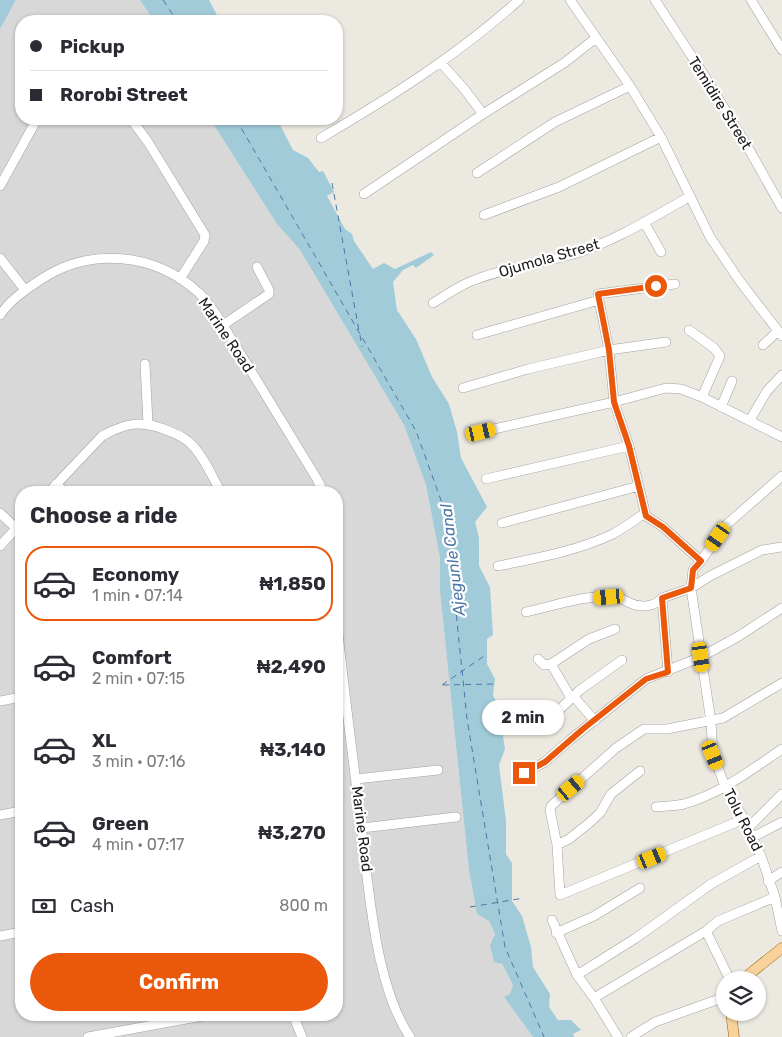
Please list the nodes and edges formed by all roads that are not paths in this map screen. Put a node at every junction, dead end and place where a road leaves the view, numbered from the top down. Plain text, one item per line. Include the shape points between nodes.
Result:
1 (519, 0) edge
2 (570, 0) edge
3 (655, 0) edge
4 (751, 0) edge
5 (596, 38) junction
6 (782, 50) edge
7 (441, 64) junction
8 (630, 86) junction
9 (483, 114) junction
10 (34, 125) edge
11 (135, 125) edge
12 (661, 137) junction
13 (321, 138) dead end
14 (477, 173) dead end
15 (0, 186) edge
16 (364, 194) dead end
17 (689, 197) junction
18 (782, 208) edge
19 (484, 215) dead end
20 (644, 222) junction
21 (661, 252) dead end
22 (0, 258) edge
23 (257, 267) dead end
24 (180, 279) junction
25 (675, 284) dead end
26 (25, 290) junction
27 (599, 300) junction
28 (433, 302) dead end
29 (0, 315) edge
30 (223, 325) junction
31 (690, 330) dead end
32 (780, 333) edge
33 (477, 335) dead end
34 (666, 342) dead end
35 (764, 344) dead end
36 (609, 350) junction
37 (145, 364) dead end
38 (782, 375) edge
39 (732, 382) dead end
40 (463, 388) dead end
41 (702, 397) junction
42 (614, 402) junction
43 (721, 407) junction
44 (750, 420) junction
45 (148, 423) junction
46 (481, 432) dead end
47 (782, 437) edge
48 (629, 446) junction
49 (782, 476) edge
50 (486, 479) dead end
51 (56, 484) joint
52 (58, 486) edge
53 (217, 486) edge
54 (321, 486) edge
55 (639, 486) junction
56 (0, 513) edge
57 (645, 513) junction
58 (15, 523) edge
59 (502, 523) dead end
60 (15, 530) edge
61 (0, 546) edge
62 (782, 547) edge
63 (701, 561) junction
64 (498, 566) dead end
65 (691, 588) junction
66 (662, 598) junction
67 (782, 608) edge
68 (526, 612) dead end
69 (614, 629) dead end
70 (701, 657) junction
71 (538, 659) dead end
72 (622, 660) dead end
73 (551, 664) junction
74 (668, 672) junction
75 (343, 673) edge
76 (782, 683) edge
77 (15, 698) edge
78 (572, 698) junction
79 (0, 701) edge
80 (561, 708) dead end
81 (595, 721) junction
82 (711, 722) junction
83 (782, 749) edge
84 (438, 770) dead end
85 (640, 771) dead end
86 (524, 773) dead end
87 (356, 780) junction
88 (725, 786) junction
89 (782, 794) edge
90 (656, 807) dead end
91 (15, 812) edge
92 (0, 815) edge
93 (456, 817) dead end
94 (782, 822) edge
95 (746, 824) junction
96 (362, 828) junction
97 (753, 837) junction
98 (557, 845) junction
99 (761, 856) junction
100 (782, 872) edge
101 (768, 880) junction
102 (640, 888) dead end
103 (775, 897) junction
104 (552, 920) dead end
105 (706, 931) junction
106 (782, 931) edge
107 (15, 933) edge
108 (556, 933) junction
109 (0, 936) edge
110 (782, 948) edge
111 (726, 971) edge
112 (753, 971) edge
113 (576, 974) junction
114 (594, 998) junction
115 (716, 1000) edge
116 (175, 1021) edge
117 (295, 1021) edge
118 (732, 1021) edge
119 (88, 1037) edge
120 (302, 1037) edge
121 (410, 1037) edge
122 (618, 1037) edge
123 (631, 1037) edge
124 (734, 1037) edge

1 - 7 street
2 - 5 street
3 - 18 street, Temidire Street via 716,94
4 - 6 street
5 - 8 street
5 - 9 street via 564,63
7 - 9 street
7 - 13 street
8 - 12 street
8 - 14 street via 555,122
9 - 16 street
10 - 15 street
11 - 24 street via 205,234 204,241
12 - 17 street
12 - 19 street via 559,187
17 - 20 street, Ojumola Street
17 - 32 street via 710,237
20 - 21 street
20 - 28 street, Ojumola Street via 604,243 576,253 477,279
22 - 26 street
23 - 30 street via 270,294
24 - 26 street, Marine Road via 142,262 102,258 60,269
24 - 30 street, Marine Road via 198,293
25 - 27 street via 598,294
26 - 29 street, Marine Road
27 - 33 street
27 - 36 street
30 - 54 street, Marine Road
31 - 41 street via 720,356
32 - 35 street
34 - 36 street
36 - 40 street
36 - 42 street
37 - 45 street
38 - 44 street via 767,391
39 - 43 street
41 - 42 street via 681,389 666,388
41 - 43 street
42 - 46 street
42 - 48 street
43 - 44 street
44 - 47 street
45 - 51 street via 125,426 102,436
45 - 53 street via 182,436 193,446
48 - 50 street
48 - 55 street
49 - 63 street, Tolu Road via 726,525
51 - 52 street
55 - 57 street
55 - 59 street
56 - 58 street
57 - 63 street
57 - 64 street via 586,545
60 - 61 street
62 - 65 street via 762,550
63 - 65 street, Tolu Road via 693,570
65 - 66 street
65 - 70 street, Tolu Road
66 - 68 street via 654,605 637,606 618,597 585,599
66 - 74 street
67 - 70 street
69 - 73 street via 588,639
70 - 74 street
70 - 82 street, Tolu Road
71 - 73 street via 544,665
72 - 78 street
73 - 78 street
74 - 81 street via 646,679
75 - 87 street, Marine Road
76 - 82 street
77 - 79 street
78 - 80 street
78 - 81 street
81 - 86 street via 545,762
82 - 88 street, Tolu Road via 713,755
82 - 98 street via 644,729 616,748 551,806
83 - 88 street
84 - 87 street
85 - 98 street via 611,794 600,813 588,824
87 - 96 street, Marine Road
88 - 90 street via 697,800
88 - 95 street, Tolu Road
89 - 95 street
91 - 92 street
93 - 96 street
94 - 97 street
95 - 97 street, Tolu Road
95 - 98 street via 561,895
96 - 121 street, Marine Road via 384,978 402,1026
97 - 99 street, Tolu Road
99 - 101 street, Tolu Road
99 - 113 street via 711,884 636,938
100 - 101 street
101 - 103 street, Tolu Road
102 - 108 street via 594,916
103 - 105 street via 718,921
103 - 106 street, Tolu Road
104 - 108 street
105 - 111 street
105 - 114 street
107 - 109 street
108 - 113 street
110 - 112 main road
113 - 114 street
114 - 122 street
115 - 123 street via 655,1022
116 - 119 street
117 - 120 street
118 - 124 main road

